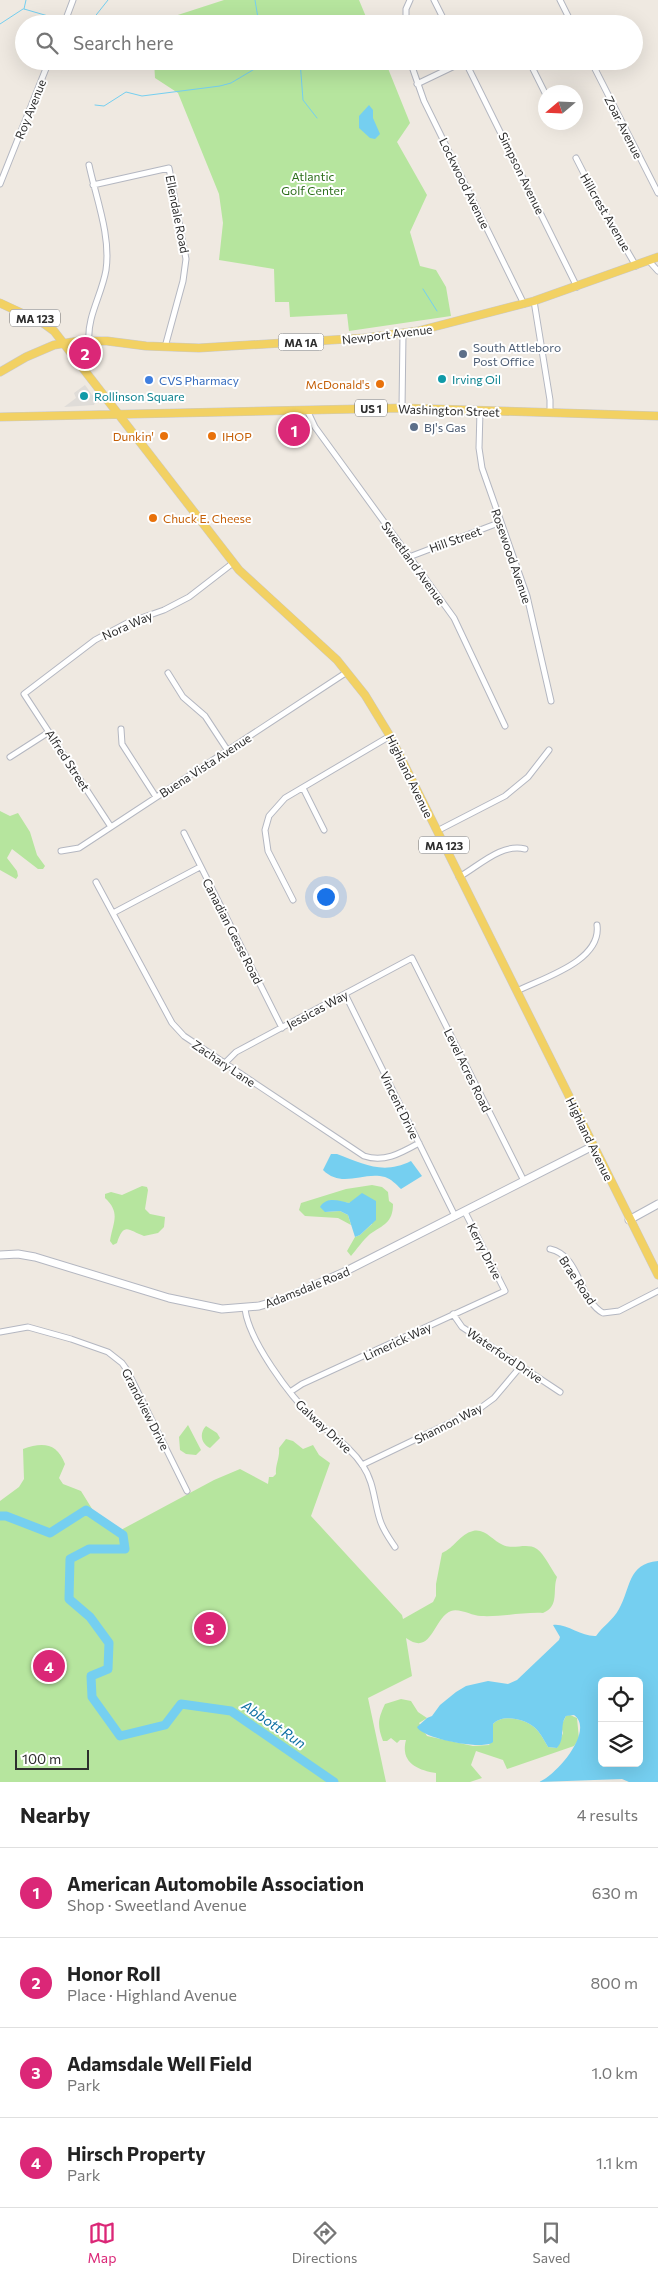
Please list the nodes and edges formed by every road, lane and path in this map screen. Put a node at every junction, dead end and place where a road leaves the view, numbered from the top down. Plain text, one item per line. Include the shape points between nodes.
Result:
1 (73, 0) edge
2 (410, 0) edge
3 (434, 0) edge
4 (560, 0) edge
5 (67, 15) edge
6 (406, 15) edge
7 (442, 15) edge
8 (568, 15) edge
9 (45, 70) edge
10 (413, 70) edge
11 (446, 70) edge
12 (470, 70) edge
13 (534, 70) edge
14 (596, 70) edge
15 (417, 84) junction
16 (541, 85) edge
17 (576, 158) dead end
18 (89, 165) dead end
19 (0, 184) edge
20 (93, 185) junction
21 (658, 193) edge
22 (658, 257) edge
23 (650, 261) junction
24 (636, 266) junction
25 (658, 271) edge
26 (577, 287) junction
27 (534, 301) junction
28 (0, 303) edge
29 (524, 304) junction
30 (403, 334) junction
31 (89, 340) junction
32 (63, 344) junction
33 (165, 347) junction
34 (0, 372) edge
35 (402, 408) junction
36 (307, 410) junction
37 (480, 411) junction
38 (550, 413) junction
39 (116, 414) junction
40 (658, 416) edge
41 (0, 417) edge
42 (501, 522) junction
43 (409, 557) junction
44 (233, 563) junction
45 (347, 672) junction
46 (168, 673) dead end
47 (24, 694) joint
48 (551, 701) dead end
49 (505, 726) dead end
50 (121, 729) dead end
51 (49, 732) junction
52 (390, 736) junction
53 (549, 750) dead end
54 (228, 751) junction
55 (10, 757) dead end
56 (303, 788) junction
57 (156, 797) junction
58 (111, 827) junction
59 (324, 830) dead end
60 (437, 831) junction
61 (184, 833) dead end
62 (525, 848) dead end
63 (61, 852) dead end
64 (200, 866) junction
65 (460, 877) junction
66 (96, 882) dead end
67 (292, 900) dead end
68 (113, 913) junction
69 (597, 925) dead end
70 (412, 958) joint
71 (517, 991) junction
72 (345, 994) junction
73 (282, 1028) junction
74 (225, 1063) junction
75 (419, 1143) junction
76 (593, 1146) junction
77 (524, 1181) junction
78 (658, 1204) edge
79 (465, 1212) junction
80 (455, 1216) junction
81 (629, 1220) junction
82 (550, 1249) dead end
83 (0, 1255) edge
84 (658, 1275) edge
85 (505, 1290) joint
86 (658, 1291) edge
87 (245, 1309) junction
88 (453, 1314) junction
89 (0, 1332) edge
90 (521, 1366) junction
91 (290, 1392) junction
92 (560, 1392) dead end
93 (362, 1465) junction
94 (187, 1491) dead end
95 (395, 1547) dead end

1 - 5 street
2 - 6 street
3 - 7 street
4 - 8 street
9 - 19 street, Roy Avenue
10 - 15 street, Lockwood Avenue
11 - 15 street
12 - 26 street, Simpson Avenue
13 - 16 street
14 - 21 street, Zoar Avenue
15 - 29 street, Lockwood Avenue
17 - 24 street, Hillcrest Avenue
18 - 20 street
20 - 31 street via 107,256 89,328
20 - 33 street, Ellendale Road via 169,168 186,259
22 - 23 main road, Newport Avenue / MA 1A
23 - 24 main road, Newport Avenue / MA 1A
23 - 25 street
24 - 26 main road, Newport Avenue / MA 1A
26 - 27 main road, Newport Avenue / MA 1A
27 - 29 main road, Newport Avenue / MA 1A
27 - 38 street
28 - 32 main road, MA 123 via 43,323
29 - 30 main road, Newport Avenue / MA 1A via 454,324
30 - 33 main road, Newport Avenue / MA 1A via 218,347
30 - 35 street
31 - 32 main road, Newport Avenue / MA 1A
31 - 33 main road, Newport Avenue / MA 1A
32 - 34 main road, MA 1A via 34,354
32 - 39 main road, Highland Avenue / MA 123
35 - 36 main road, Washington Street / US 1
35 - 37 main road, Washington Street / US 1
36 - 39 main road, Washington Street / US 1
36 - 43 street, Sweetland Avenue via 315,427
37 - 38 main road, Washington Street / US 1
37 - 42 street, Rosewood Avenue via 480,462
38 - 40 main road, Washington Street / US 1
39 - 41 main road, Washington Street / US 1
39 - 44 main road, Highland Avenue / MA 123
42 - 43 street, Hill Street
42 - 48 street, Rosewood Avenue via 530,608
43 - 49 street, Sweetland Avenue via 454,618
44 - 45 main road, Highland Avenue / MA 123
44 - 47 street, Nora Way via 189,597 95,640
45 - 52 main road, Highland Avenue / MA 123
45 - 54 street, Buena Vista Avenue
46 - 54 street via 180,692 209,722
47 - 51 street, Alfred Street
50 - 57 street via 122,744
51 - 55 street
51 - 58 street, Alfred Street
52 - 56 street
52 - 60 main road, Highland Avenue / MA 123
53 - 60 street via 528,777 506,796
54 - 57 street, Buena Vista Avenue
56 - 59 street
56 - 67 street via 279,803 269,816 265,830 268,851
57 - 58 street, Buena Vista Avenue
58 - 63 street, Buena Vista Avenue via 74,850
60 - 65 main road, Highland Avenue / MA 123
61 - 64 street, Canadian Geese Road
62 - 65 street via 499,853
64 - 68 street
64 - 73 street, Canadian Geese Road
65 - 71 main road, Highland Avenue / MA 123
66 - 68 street, Zachary Lane
68 - 74 street, Zachary Lane via 174,1026
69 - 71 street via 597,939 587,955
70 - 72 street, Jessicas Way
70 - 77 street, Level Acres Road
71 - 76 main road, Highland Avenue / MA 123
72 - 73 street, Jessicas Way
72 - 75 street, Vincent Drive
73 - 74 street, Jessicas Way via 236,1052
74 - 75 street, Zachary Lane via 364,1156 388,1158
75 - 80 street, Vincent Drive
76 - 77 street, Adamsdale Road
76 - 81 main road, Highland Avenue / MA 123
77 - 79 street, Adamsdale Road
78 - 81 street
79 - 80 street, Adamsdale Road
79 - 85 street, Kerry Drive
80 - 87 street, Adamsdale Road via 308,1288
81 - 84 main road, Highland Avenue / MA 123
82 - 86 street, Brae Road via 566,1258 603,1313 620,1311
83 - 87 street, Adamsdale Road via 35,1257 157,1296 230,1310
85 - 88 street, Limerick Way
87 - 91 street, Galway Drive via 264,1353
88 - 90 street, Waterford Drive via 462,1327
88 - 91 street, Limerick Way
89 - 94 street, Grandview Drive via 28,1327 99,1348 116,1357 127,1370
90 - 92 street, Waterford Drive
90 - 93 street, Shannon Way via 494,1398 479,1409
91 - 93 street, Galway Drive via 313,1418 348,1447
93 - 95 street, Galway Drive via 371,1484 382,1527

